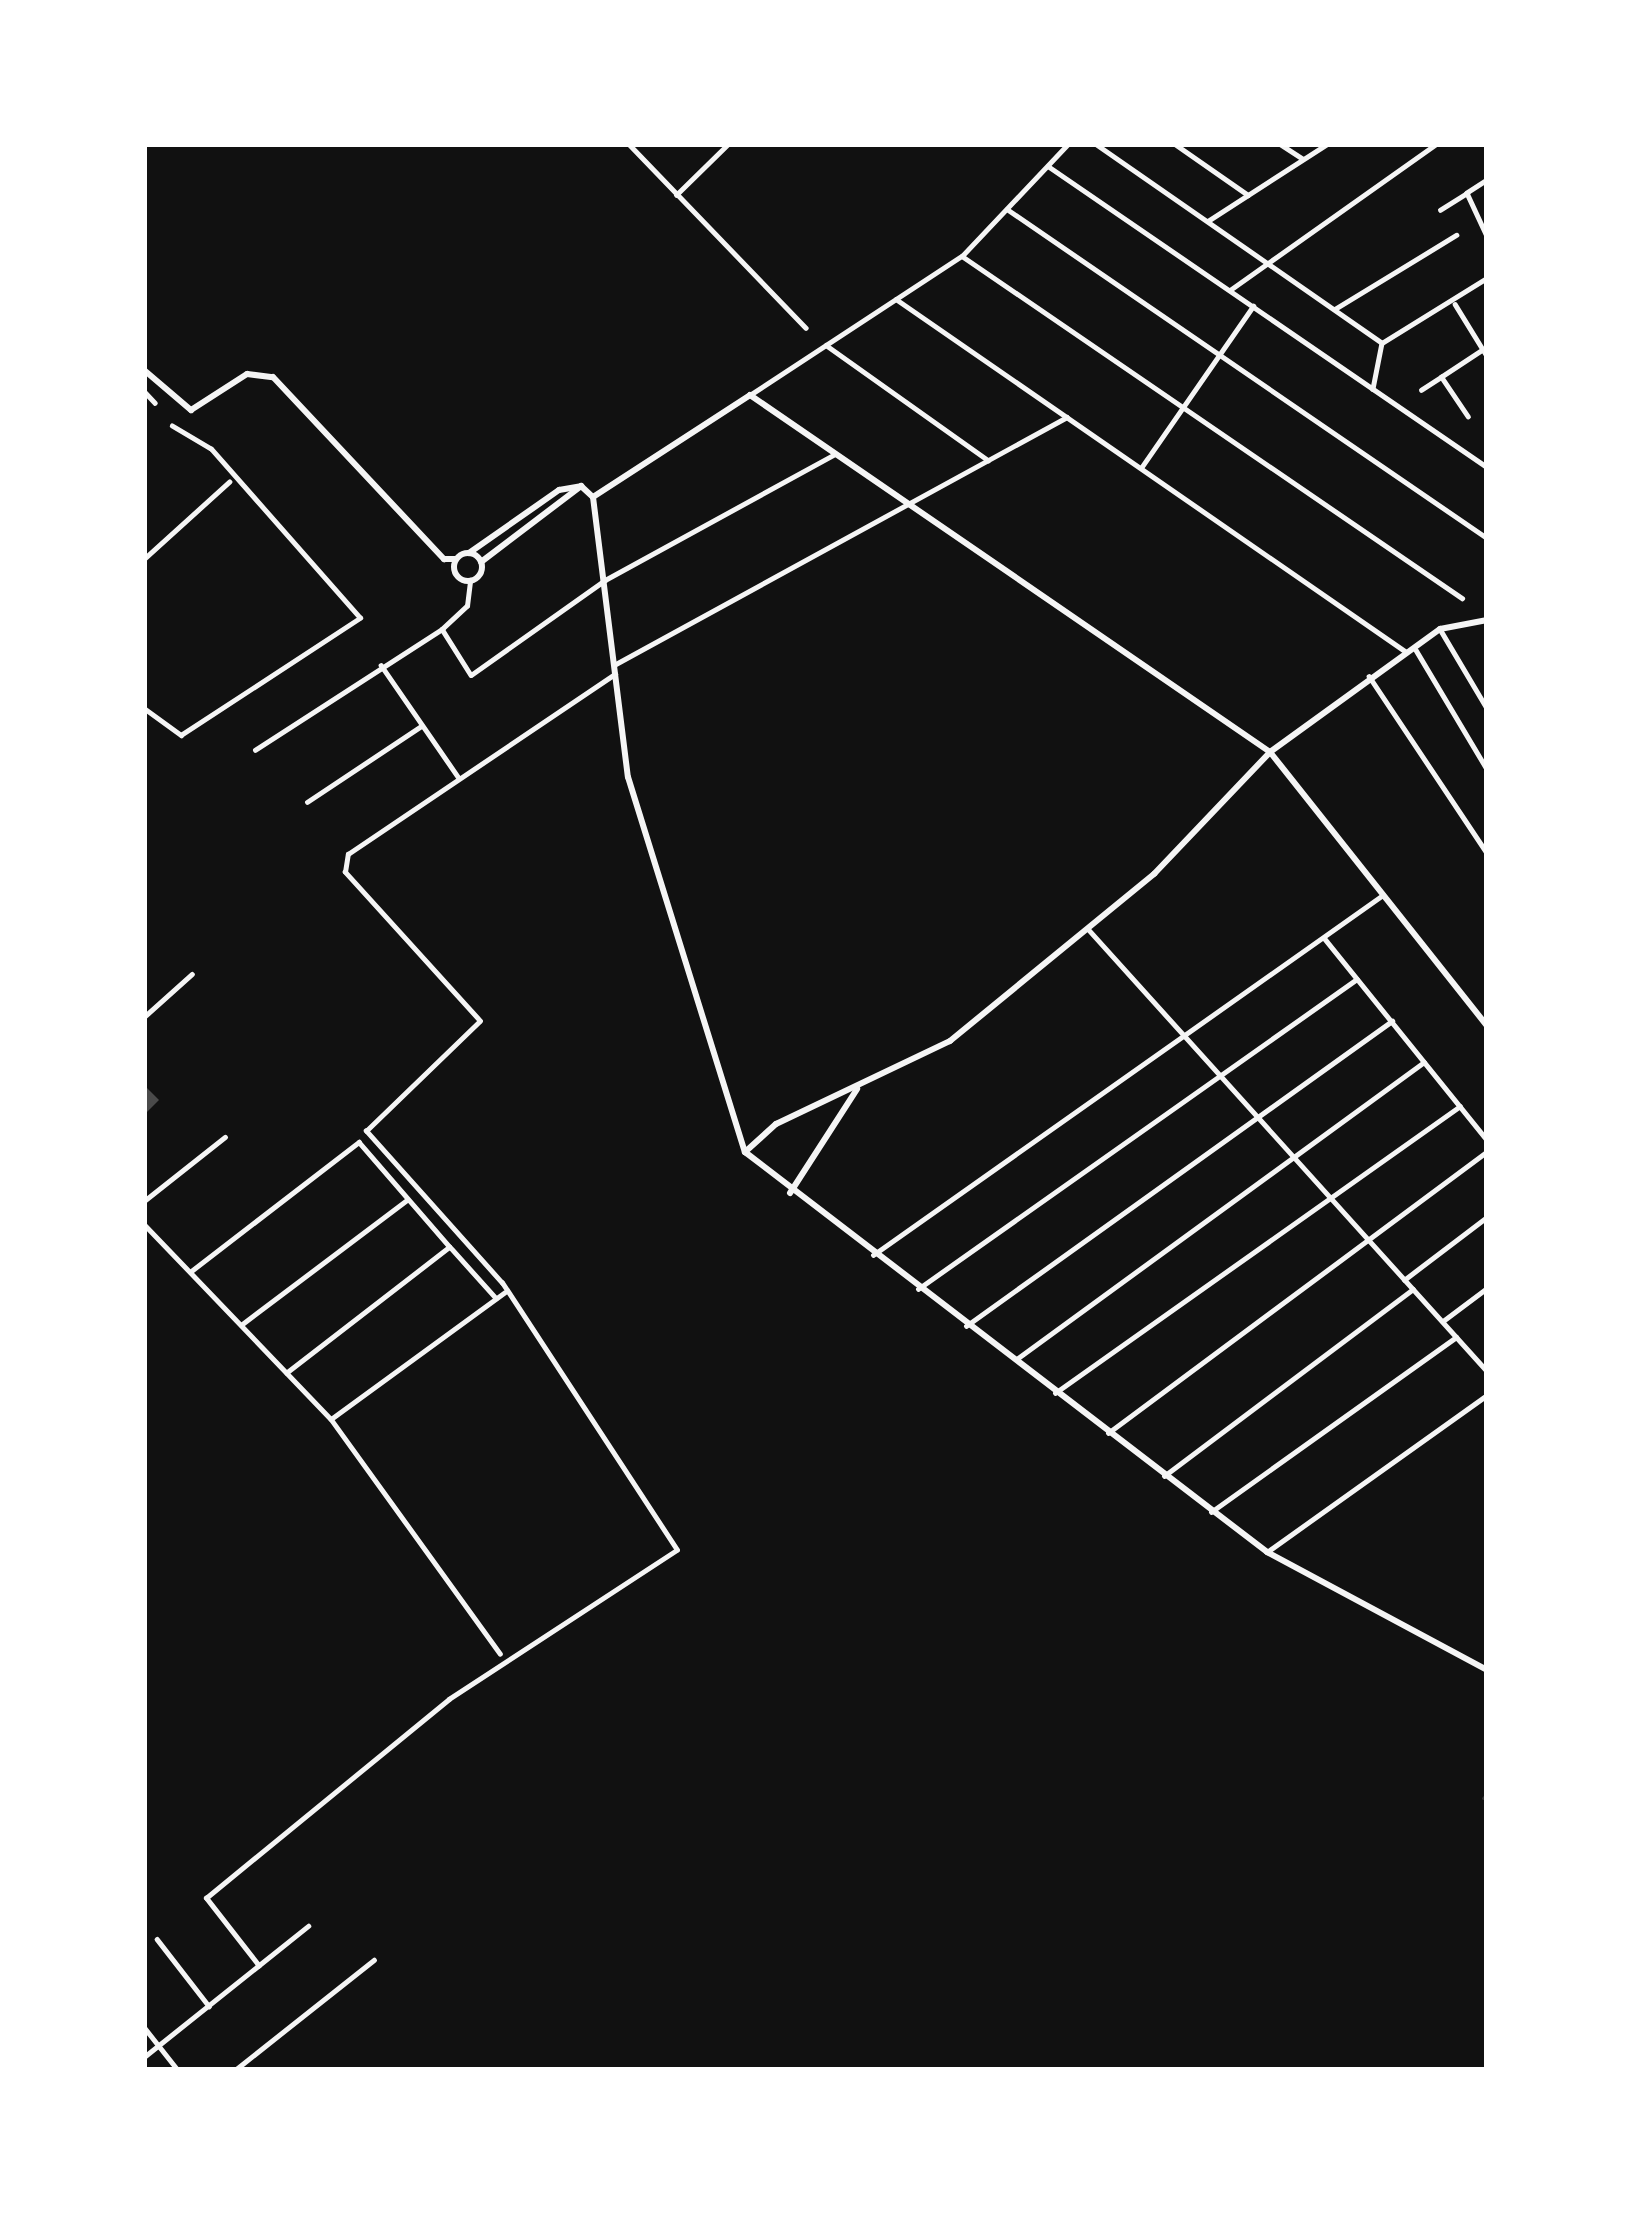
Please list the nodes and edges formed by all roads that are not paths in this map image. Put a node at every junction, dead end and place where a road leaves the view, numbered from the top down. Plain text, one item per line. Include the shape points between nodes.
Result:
1 (629, 144) edge
2 (645, 144) edge
3 (728, 144) edge
4 (1068, 144) edge
5 (1096, 144) edge
6 (1175, 144) edge
7 (1280, 144) edge
8 (1327, 144) edge
9 (1436, 144) edge
10 (637, 152) junction
11 (1303, 159) junction
12 (1048, 166) junction
13 (1487, 180) edge
14 (1467, 194) junction
15 (676, 195) junction
16 (1248, 195) junction
17 (1007, 208) junction
18 (1439, 210) dead end
19 (1208, 221) junction
20 (1456, 235) dead end
21 (1487, 236) edge
22 (962, 256) junction
23 (1266, 262) junction
24 (1487, 278) edge
25 (1229, 290) junction
26 (896, 299) junction
27 (1455, 304) junction
28 (1252, 306) junction
29 (1335, 309) junction
30 (806, 328) dead end
31 (1382, 343) junction
32 (826, 345) junction
33 (1485, 353) edge
34 (1219, 355) junction
35 (144, 370) edge
36 (1441, 377) junction
37 (1373, 389) junction
38 (1421, 390) dead end
39 (144, 391) edge
40 (750, 395) junction
41 (155, 403) dead end
42 (1182, 409) junction
43 (186, 410) junction
44 (1067, 417) junction
45 (1468, 417) dead end
46 (836, 454) junction
47 (988, 460) junction
48 (1487, 467) edge
49 (1141, 468) junction
50 (230, 482) junction
51 (581, 486) junction
52 (593, 497) junction
53 (908, 504) junction
54 (1487, 538) edge
55 (469, 553) junction
56 (144, 559) edge
57 (456, 559) junction
58 (481, 562) junction
59 (470, 580) junction
60 (605, 580) junction
61 (1462, 598) dead end
62 (1487, 620) edge
63 (442, 628) junction
64 (1440, 629) junction
65 (1413, 652) junction
66 (380, 664) junction
67 (615, 669) junction
68 (1369, 676) junction
69 (144, 708) edge
70 (1487, 708) edge
71 (420, 727) junction
72 (256, 750) dead end
73 (1270, 752) junction
74 (1487, 769) edge
75 (459, 779) junction
76 (307, 802) dead end
77 (1487, 853) edge
78 (1383, 895) junction
79 (1089, 929) junction
80 (1325, 939) junction
81 (192, 974) dead end
82 (1358, 979) junction
83 (144, 1017) edge
84 (1392, 1021) junction
85 (1487, 1025) edge
86 (1186, 1036) junction
87 (1424, 1062) junction
88 (1222, 1078) junction
89 (860, 1087) junction
90 (1460, 1106) junction
91 (813, 1108) junction
92 (1258, 1117) junction
93 (828, 1122) junction
94 (225, 1137) dead end
95 (1487, 1140) edge
96 (745, 1152) junction
97 (1487, 1152) edge
98 (1295, 1158) junction
99 (790, 1193) junction
100 (1331, 1198) junction
101 (407, 1200) junction
102 (144, 1201) edge
103 (1487, 1216) edge
104 (144, 1224) edge
105 (1368, 1240) junction
106 (450, 1246) junction
107 (872, 1255) junction
108 (190, 1272) junction
109 (1405, 1280) junction
110 (1487, 1288) edge
111 (918, 1289) junction
112 (1413, 1289) junction
113 (507, 1290) junction
114 (496, 1298) junction
115 (1442, 1321) junction
116 (241, 1325) junction
117 (966, 1325) junction
118 (1456, 1337) junction
119 (1013, 1361) junction
120 (1485, 1366) edge
121 (287, 1373) junction
122 (1055, 1393) junction
123 (1487, 1396) edge
124 (331, 1419) junction
125 (1108, 1433) junction
126 (1164, 1476) junction
127 (1211, 1512) junction
128 (1267, 1552) junction
129 (500, 1653) dead end
130 (1487, 1670) edge
131 (308, 1926) dead end
132 (157, 1939) dead end
133 (374, 1960) dead end
134 (259, 1966) junction
135 (209, 2006) junction
136 (144, 2027) edge
137 (158, 2046) junction
138 (144, 2057) edge
139 (178, 2070) edge
140 (235, 2070) edge

1 - 10 street
2 - 10 street
3 - 15 street
4 - 12 street
5 - 19 street
6 - 16 street
7 - 11 street
8 - 11 street
9 - 23 street
10 - 15 street
11 - 16 street
12 - 17 street
12 - 25 street
13 - 14 street
14 - 18 street
14 - 21 street
15 - 30 street
16 - 19 street
17 - 22 street
17 - 34 street
19 - 23 street
20 - 29 street
22 - 26 street
22 - 42 street
23 - 25 street
23 - 29 street
24 - 27 street
25 - 28 street
26 - 32 street
26 - 44 street
27 - 31 street
27 - 33 street
28 - 34 street
28 - 37 street
29 - 31 street
31 - 37 street
32 - 40 street
32 - 47 street
33 - 36 street
34 - 42 street
34 - 54 street
35 - 43 street
36 - 38 street
36 - 45 street
37 - 48 street
39 - 41 street
40 - 46 street
40 - 52 street
42 - 49 street
42 - 61 street
43 - 50 street via 176,427 211,449
43 - 57 street via 247,374 268,374 444,559
44 - 47 street
44 - 49 street
46 - 53 street
46 - 60 street
47 - 53 street
49 - 65 street
50 - 56 street
50 - 69 street via 360,618 181,736
51 - 52 street
51 - 55 street via 559,490
51 - 58 street
52 - 60 street
53 - 67 street
53 - 73 street
55 - 57 street
55 - 58 street
57 - 59 street
58 - 59 street
59 - 63 street via 467,606
60 - 63 street via 471,675
60 - 67 street
62 - 64 street
63 - 66 street
64 - 65 street
64 - 70 street
65 - 68 street
65 - 74 street
66 - 71 street
66 - 72 street
67 - 75 street
67 - 96 street via 643,843
68 - 73 street
68 - 77 street
71 - 75 street
71 - 76 street
73 - 78 street
73 - 79 street
75 - 113 street via 348,854 345,872 479,1021 366,1131
78 - 80 street
78 - 85 street
79 - 86 street
79 - 89 street via 950,1041
80 - 82 street
80 - 86 street
81 - 83 street
82 - 84 street
82 - 88 street
84 - 87 street
84 - 92 street
86 - 88 street
86 - 107 street
87 - 90 street
87 - 98 street
88 - 92 street
88 - 111 street
89 - 91 street
89 - 93 street
90 - 95 street
90 - 100 street
91 - 93 street
91 - 96 street
92 - 98 street
92 - 117 street
93 - 99 street
94 - 102 street
96 - 99 street
97 - 105 street
98 - 100 street
98 - 119 street
99 - 107 street
100 - 105 street
100 - 122 street
101 - 106 street
101 - 108 street via 359,1142
101 - 116 street
103 - 109 street
104 - 108 street
105 - 109 street
105 - 125 street
106 - 114 street
106 - 121 street
107 - 111 street
108 - 116 street
109 - 112 street
110 - 115 street
111 - 117 street
112 - 115 street
112 - 126 street
113 - 114 street
113 - 134 street via 676,1550 449,1699 206,1898
114 - 124 street
115 - 118 street
116 - 121 street
117 - 119 street
118 - 120 street
118 - 127 street
119 - 122 street
121 - 124 street
122 - 125 street
123 - 128 street
124 - 129 street
125 - 126 street
126 - 127 street
127 - 128 street
128 - 130 street
131 - 134 street
132 - 135 street
133 - 140 street
134 - 135 street
135 - 137 street
136 - 137 street
137 - 138 street
137 - 139 street

